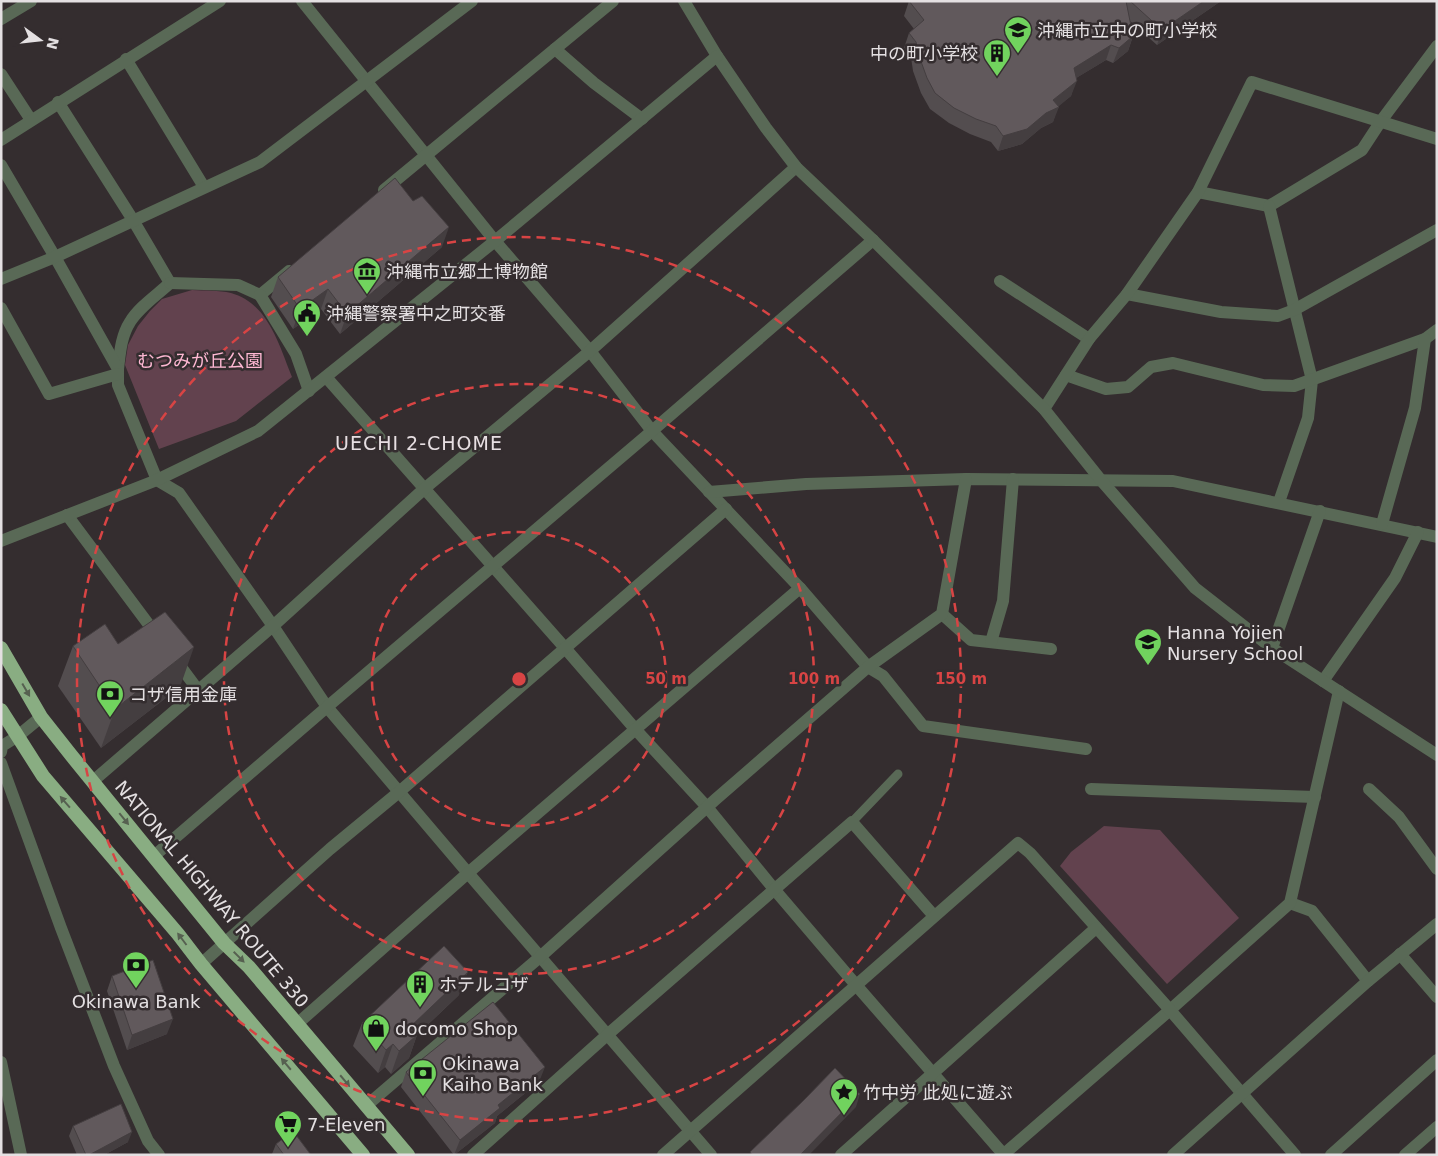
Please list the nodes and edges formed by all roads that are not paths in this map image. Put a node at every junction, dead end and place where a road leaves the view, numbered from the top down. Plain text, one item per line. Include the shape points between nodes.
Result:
1 (31, 1) edge
2 (220, 1) edge
3 (302, 1) edge
4 (472, 1) edge
5 (613, 1) edge
6 (684, 1) edge
7 (1, 19) edge
8 (1437, 46) edge
9 (555, 49) junction
10 (717, 56) junction
11 (126, 59) junction
12 (1, 74) edge
13 (367, 81) junction
14 (58, 102) junction
15 (642, 118) junction
16 (31, 120) junction
17 (1381, 121) junction
18 (1437, 139) edge
19 (1, 140) edge
20 (425, 155) junction
21 (1, 166) edge
22 (796, 167) junction
23 (204, 187) junction
24 (1198, 192) junction
25 (373, 199) edge
26 (1269, 206) junction
27 (133, 220) junction
28 (1437, 230) edge
29 (873, 240) junction
30 (495, 241) junction
31 (55, 256) junction
32 (298, 263) edge
33 (1, 279) edge
34 (1000, 281) dead end
35 (170, 283) junction
36 (1127, 294) junction
37 (260, 295) junction
38 (1, 308) edge
39 (1294, 310) junction
40 (1437, 330) edge
41 (1089, 339) junction
42 (1425, 339) junction
43 (590, 351) junction
44 (118, 371) junction
45 (1066, 374) junction
46 (326, 377) junction
47 (1312, 380) junction
48 (309, 391) junction
49 (1044, 409) junction
50 (652, 431) junction
51 (966, 479) junction
52 (1013, 479) junction
53 (1100, 479) junction
54 (157, 480) junction
55 (424, 489) junction
56 (709, 492) junction
57 (1279, 502) junction
58 (726, 509) junction
59 (1320, 511) junction
60 (67, 515) junction
61 (1382, 524) junction
62 (1418, 532) junction
63 (1437, 537) edge
64 (1, 541) edge
65 (493, 567) junction
66 (800, 588) junction
67 (942, 614) junction
68 (274, 626) junction
69 (991, 642) junction
70 (1, 648) edge
71 (565, 648) junction
72 (1272, 648) junction
73 (1051, 649) dead end
74 (868, 667) junction
75 (1323, 681) junction
76 (198, 690) junction
77 (1339, 691) junction
78 (327, 707) junction
79 (1, 710) edge
80 (42, 717) junction
81 (636, 730) junction
82 (18, 736) junction
83 (1086, 749) dead end
84 (1, 752) edge
85 (1437, 755) edge
86 (1, 763) edge
87 (898, 774) dead end
88 (93, 781) junction
89 (1091, 789) dead end
90 (1369, 789) dead end
91 (6, 790) edge
92 (399, 792) junction
93 (1314, 797) junction
94 (707, 808) junction
95 (852, 822) junction
96 (154, 856) junction
97 (1437, 869) edge
98 (468, 874) junction
99 (774, 889) junction
100 (1290, 903) junction
101 (934, 916) junction
102 (1437, 924) edge
103 (1096, 928) junction
104 (224, 943) junction
105 (1400, 954) junction
106 (540, 957) junction
107 (201, 964) junction
108 (1368, 981) junction
109 (856, 985) junction
110 (1437, 997) edge
111 (1170, 1010) junction
112 (297, 1024) junction
113 (607, 1035) junction
114 (1437, 1060) edge
115 (1, 1062) edge
116 (934, 1073) junction
117 (1242, 1094) junction
118 (366, 1106) junction
119 (1437, 1127) edge
120 (691, 1131) junction
121 (1004, 1154) edge
122 (21, 1155) edge
123 (159, 1155) edge
124 (363, 1155) edge
125 (408, 1155) edge
126 (473, 1155) edge
127 (663, 1155) edge
128 (712, 1155) edge
129 (841, 1155) edge
130 (1173, 1155) edge
131 (1295, 1155) edge
132 (1331, 1155) edge
133 (1405, 1155) edge

1 - 7 street
2 - 11 street
3 - 13 street
4 - 13 street
5 - 9 street
6 - 10 street
8 - 17 street
9 - 15 street
9 - 20 street
10 - 15 street
10 - 22 street
11 - 14 street
11 - 23 street
12 - 16 street
13 - 20 street
13 - 23 street via 260,162
14 - 16 street
14 - 27 street
15 - 30 street
16 - 19 street
17 - 18 street
17 - 24 street via 1252,82
17 - 26 street via 1362,150
20 - 25 street
20 - 30 street
21 - 31 street
22 - 29 street
22 - 43 street
23 - 27 street
24 - 26 street
24 - 36 street
26 - 39 street
27 - 31 street
27 - 35 street
28 - 39 street
29 - 49 street
29 - 50 street
30 - 43 street
30 - 46 street
31 - 33 street
31 - 44 street
32 - 37 street
34 - 41 street
35 - 37 street via 238,285
35 - 44 street via 130,322 120,346
36 - 39 street via 1221,312 1278,316
36 - 41 street
37 - 48 street via 296,354
38 - 44 street via 49,394
39 - 47 street
40 - 42 street
41 - 45 street
42 - 47 street
42 - 61 street via 1415,408
43 - 50 street
43 - 55 street
44 - 54 street via 118,385
45 - 47 street via 1106,389 1128,387 1151,367 1173,363 1263,385 1294,386
45 - 49 street
46 - 48 street
46 - 55 street
47 - 57 street via 1308,418
48 - 54 street via 258,431
49 - 53 street
50 - 56 street
50 - 65 street
51 - 52 street
51 - 56 street via 806,484
51 - 67 street
52 - 53 street
52 - 69 street via 1003,600
53 - 57 street via 1173,480
53 - 72 street via 1195,588
54 - 60 street
54 - 68 street via 179,493
55 - 65 street
55 - 68 street
56 - 58 street
57 - 59 street
58 - 66 street
58 - 71 street
59 - 61 street
59 - 72 street
60 - 64 street
60 - 76 street
61 - 62 street
62 - 63 street
62 - 75 street via 1395,578
65 - 71 street
65 - 78 street
66 - 74 street
66 - 81 street
67 - 69 street via 971,640
67 - 74 street
68 - 76 street
68 - 78 street
69 - 73 street
70 -> 80 highway, NATIONAL HIGHWAY ROUTE 330
71 - 81 street
71 - 92 street
72 - 75 street
74 - 83 street via 883,676 923,726
74 - 94 street
75 - 77 street
76 - 88 street
77 - 85 street
77 - 93 street
78 - 92 street
78 - 96 street
79 - 82 highway
80 - 82 street
80 - 88 highway, NATIONAL HIGHWAY ROUTE 330
81 - 94 street
81 - 98 street
82 - 84 street via 2,746
107 -> 82 highway via 43,776
86 - 91 street
87 - 95 lane
88 -> 96 highway, NATIONAL HIGHWAY ROUTE 330
89 - 93 street
90 - 97 street via 1399,818
91 - 123 street via 114,1066 148,1141
92 - 98 street
92 - 104 street
93 - 100 street
94 - 99 street
94 - 106 street
95 - 99 street
95 - 101 street
96 - 104 highway, NATIONAL HIGHWAY ROUTE 330
98 - 106 street
98 - 112 street
99 - 109 street
99 - 113 street
100 - 108 street via 1312,911
100 - 111 street
101 - 103 street via 1018,843
101 - 109 street
102 - 105 street
103 - 111 street
103 - 116 street
104 - 107 street
104 -> 112 highway, NATIONAL HIGHWAY ROUTE 330 via 249,967
105 - 108 street
105 - 110 street
106 - 113 street
106 - 118 street
124 -> 107 highway
108 - 117 street
109 - 116 street
109 - 120 street
111 - 117 street
111 - 121 street
112 -> 118 highway, NATIONAL HIGHWAY ROUTE 330
113 - 120 street
113 - 126 street
114 - 132 street
115 - 122 street
116 - 121 street
116 - 129 street
117 - 130 street
117 - 131 street
118 - 125 highway, NATIONAL HIGHWAY ROUTE 330
119 - 133 street
120 - 127 street
120 - 128 street

